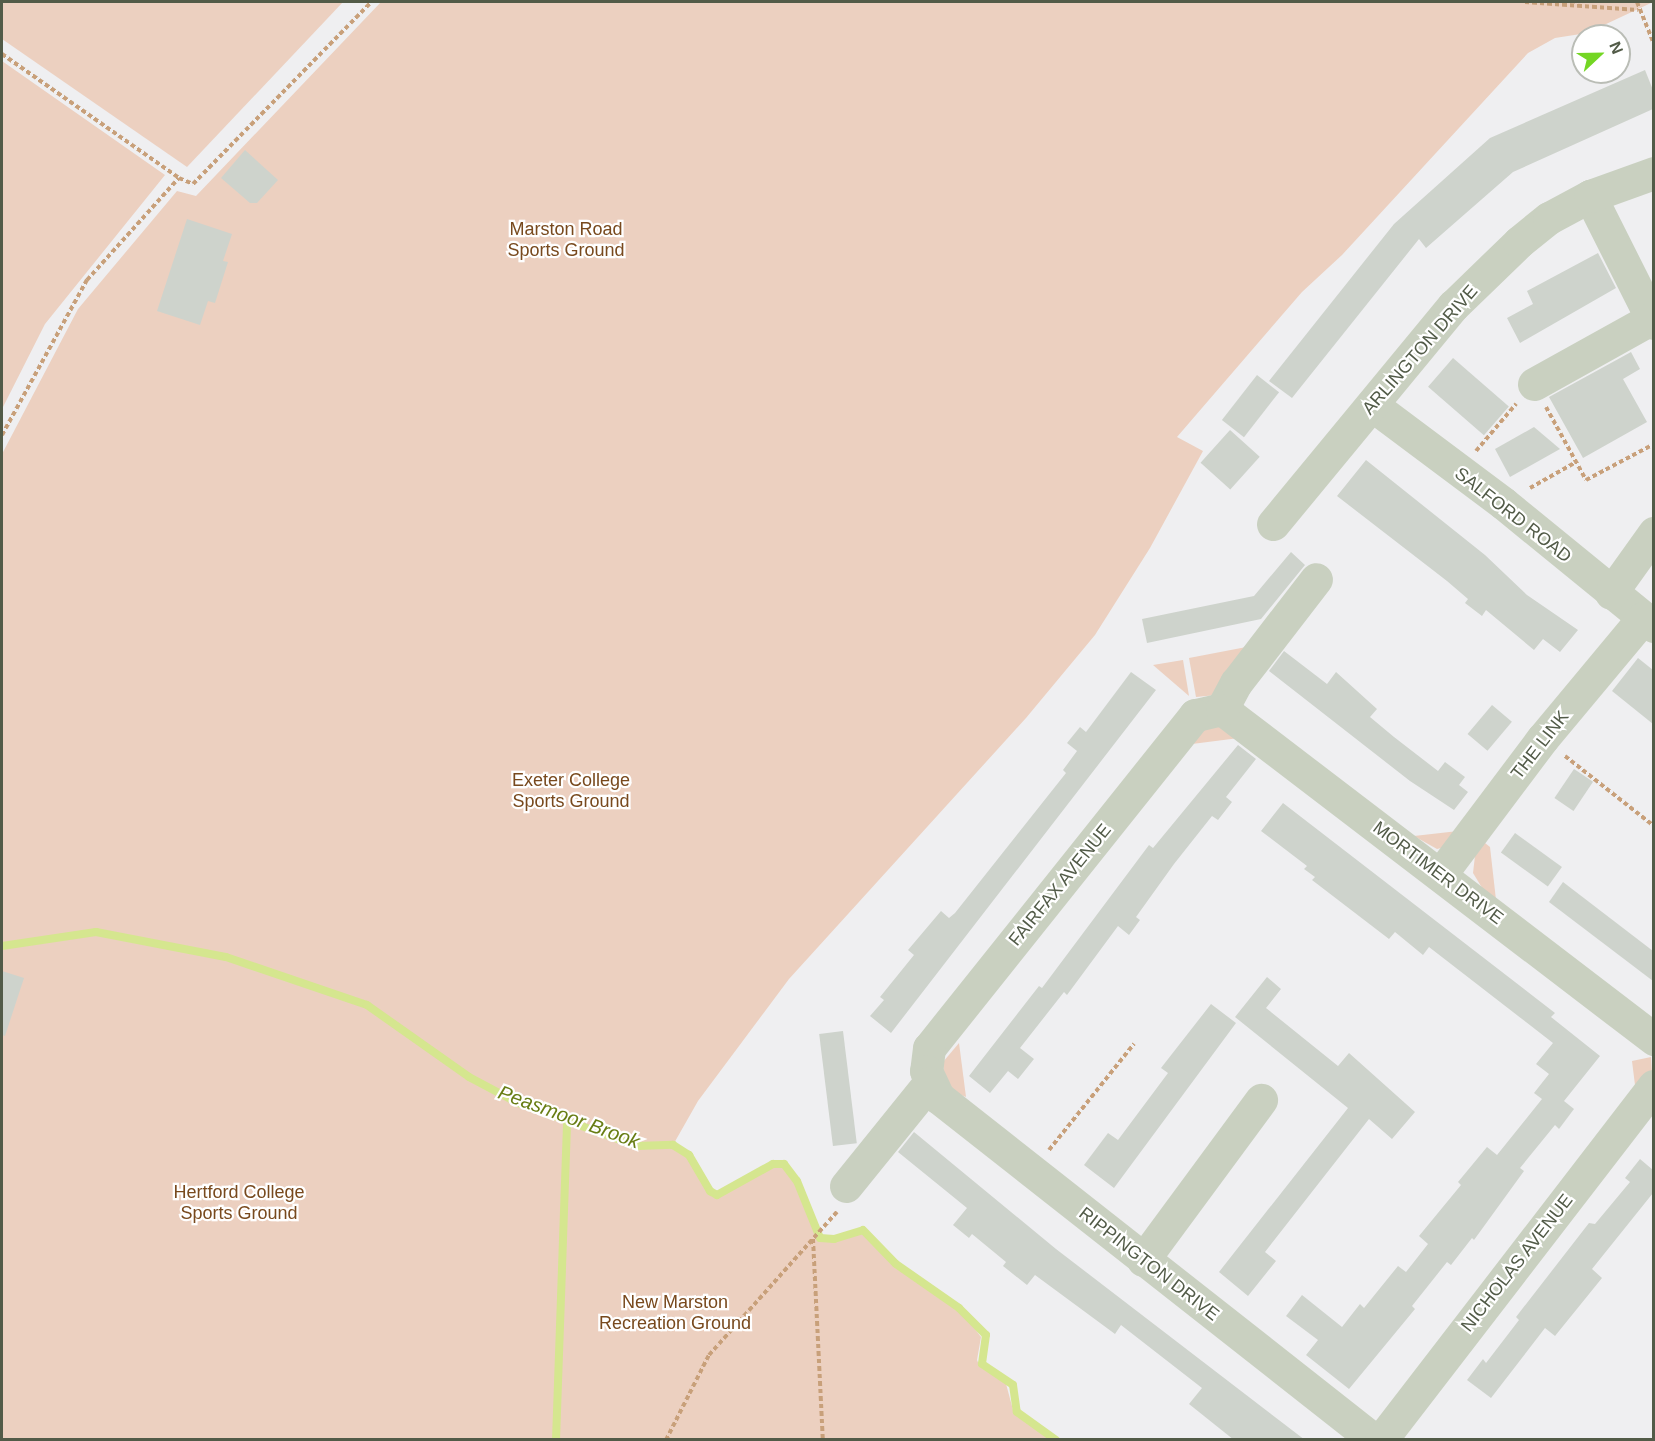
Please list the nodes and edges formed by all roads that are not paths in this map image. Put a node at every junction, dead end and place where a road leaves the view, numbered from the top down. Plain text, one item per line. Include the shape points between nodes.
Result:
1 (1653, 173) edge
2 (1590, 196) junction
3 (1652, 321) edge
4 (1534, 384) road end
5 (1372, 405) junction
6 (1273, 524) dead end
7 (1653, 533) edge
8 (1316, 579) dead end
9 (1611, 593) junction
10 (1648, 622) edge
11 (1222, 709) junction
12 (1440, 875) junction
13 (1653, 1039) edge
14 (929, 1083) junction
15 (1653, 1086) edge
16 (1261, 1100) dead end
17 (846, 1186) dead end
18 (1143, 1260) junction
19 (1374, 1440) edge
20 (1381, 1440) edge

1 - 2 street, ARLINGTON DRIVE
2 - 3 street
2 - 5 street, ARLINGTON DRIVE via 1549,218 1519,242 1453,306
3 - 4 street
5 - 6 street, ARLINGTON DRIVE
5 - 9 street, SALFORD ROAD via 1503,503
7 - 9 street
8 - 11 street via 1236,683
9 - 10 street, SALFORD ROAD
10 - 12 street, THE LINK via 1543,738
11 - 12 street, MORTIMER DRIVE
11 - 14 street, FAIRFAX AVENUE via 1196,715 929,1048
12 - 13 street, MORTIMER DRIVE
14 - 17 street
14 - 18 street, RIPPINGTON DRIVE via 938,1097
15 - 20 street, NICHOLAS AVENUE
16 - 18 street
18 - 19 street, RIPPINGTON DRIVE

